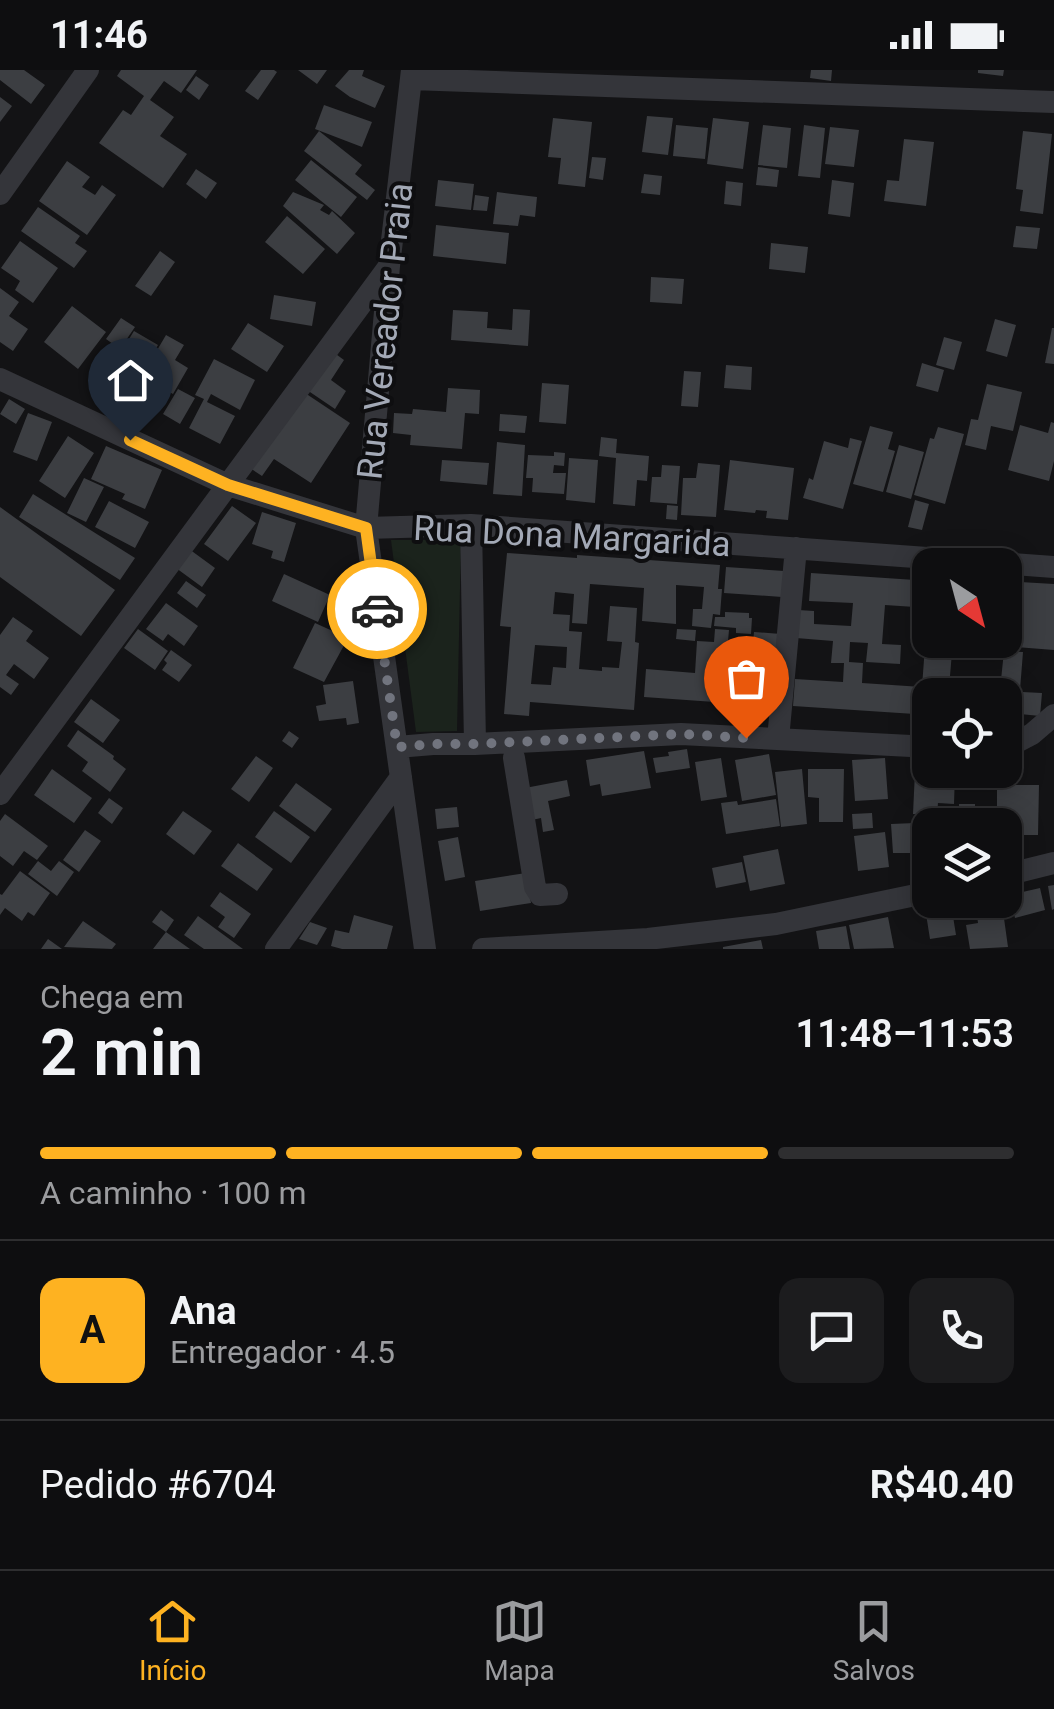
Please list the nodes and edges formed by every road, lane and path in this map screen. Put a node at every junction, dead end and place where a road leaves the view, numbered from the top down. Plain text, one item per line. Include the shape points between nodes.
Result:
1 (88, 70) edge
2 (408, 73) edge
3 (1054, 102) edge
4 (0, 194) edge
5 (389, 266) junction
6 (0, 379) edge
7 (228, 485) junction
8 (471, 525) junction
9 (366, 528) junction
10 (796, 548) junction
11 (1054, 566) edge
12 (1054, 715) edge
13 (778, 739) junction
14 (1022, 739) edge
15 (475, 744) junction
16 (912, 746) edge
17 (397, 747) junction
18 (514, 758) dead end
19 (401, 777) junction
20 (0, 794) edge
21 (1054, 863) edge
22 (1022, 870) edge
23 (556, 894) dead end
24 (912, 896) edge
25 (276, 949) edge
26 (425, 949) edge
27 (484, 949) edge

1 - 4 street
2 - 3 street
2 - 5 street, Rua Vereador Praia
5 - 7 street
5 - 9 street, Rua Vereador Praia
6 - 7 street, Rua Dona Margarida
7 - 9 street, Rua Dona Margarida
7 - 20 street
8 - 9 street, Rua Dona Margarida
8 - 10 street, Rua Dona Margarida
8 - 15 street
9 - 17 street, Rua Vereador Praia
10 - 11 street, Rua Dona Margarida
10 - 13 street
12 - 14 street
13 - 15 street via 682,734
13 - 16 street
15 - 17 street
17 - 19 street, Rua Vereador Praia
18 - 23 street via 535,887 540,895
19 - 25 street
19 - 26 street, Rua Vereador Praia
21 - 22 street
24 - 27 street via 776,924

